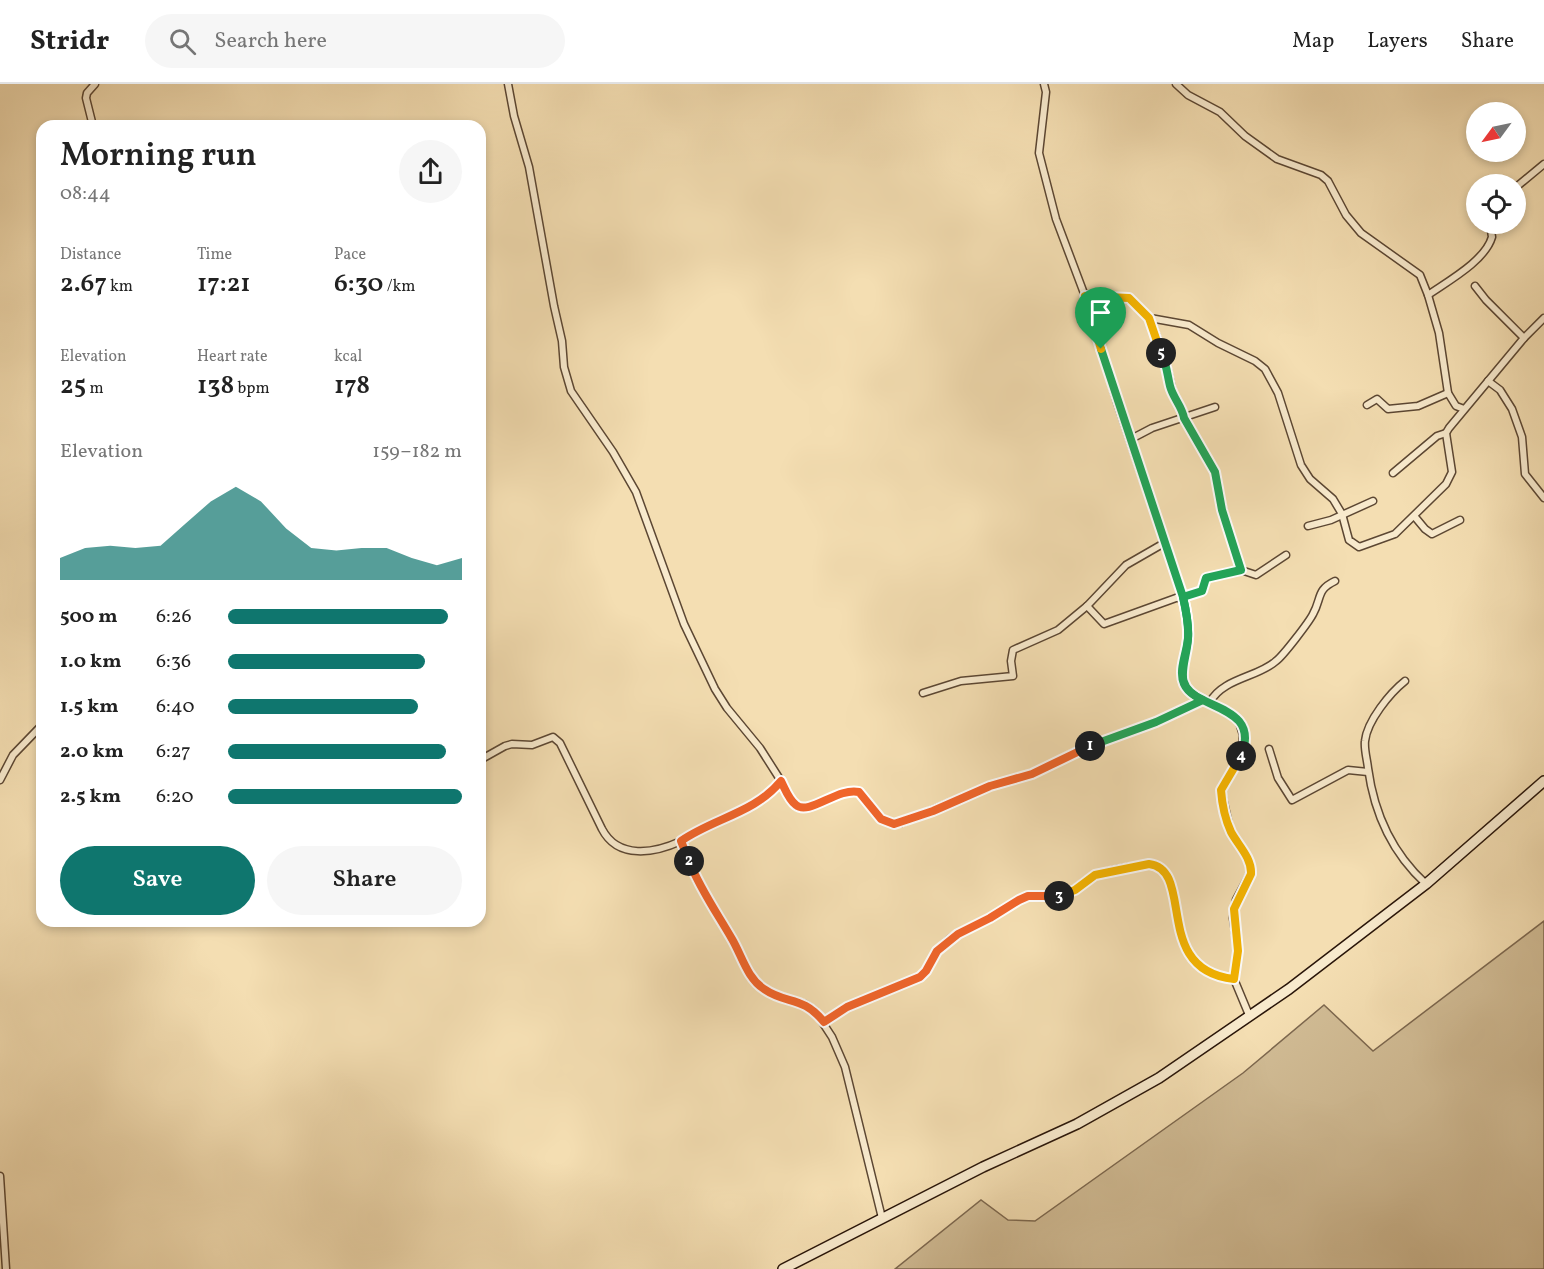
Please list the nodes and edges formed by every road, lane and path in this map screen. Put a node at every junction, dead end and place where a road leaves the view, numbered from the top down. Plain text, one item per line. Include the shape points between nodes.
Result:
1 (95, 84) edge
2 (508, 84) edge
3 (1044, 84) edge
4 (1176, 84) edge
5 (92, 120) edge
6 (1544, 164) edge
7 (1526, 179) edge
8 (1492, 234) edge
9 (1475, 286) dead end
10 (1428, 295) junction
11 (1085, 296) junction
12 (1149, 318) junction
13 (1544, 318) edge
14 (1524, 338) junction
15 (1488, 381) junction
16 (1448, 393) junction
17 (1367, 405) dead end
18 (1215, 407) dead end
19 (1464, 409) junction
20 (1184, 418) junction
21 (1446, 433) junction
22 (1131, 439) junction
23 (1393, 473) dead end
24 (1544, 498) edge
25 (1373, 501) dead end
26 (1342, 514) junction
27 (1415, 517) junction
28 (1460, 520) dead end
29 (1308, 526) dead end
30 (1166, 542) junction
31 (1286, 555) dead end
32 (1241, 570) junction
33 (1335, 581) dead end
34 (1183, 597) junction
35 (1087, 606) junction
36 (1405, 681) dead end
37 (923, 693) dead end
38 (1203, 700) junction
39 (1210, 702) junction
40 (36, 731) edge
41 (1269, 749) dead end
42 (486, 757) edge
43 (1368, 772) junction
44 (0, 780) edge
45 (781, 781) junction
46 (1544, 781) edge
47 (681, 841) junction
48 (1426, 884) junction
49 (1234, 979) junction
50 (1249, 1014) junction
51 (824, 1022) junction
52 (0, 1176) edge
53 (882, 1218) junction
54 (6, 1269) edge
55 (783, 1269) edge

1 - 5 street via 86,98
2 - 45 street via 529,167 567,381 636,492 684,624 715,689
3 - 11 street via 1039,153 1056,219
4 - 10 street via 1220,112 1277,159 1321,175 1361,233 1420,274
6 - 7 street
8 - 10 street via 1467,269
9 - 14 street
10 - 16 street via 1439,333
11 - 12 street via 1129,298
11 - 22 street
12 - 20 street
12 - 26 street via 1189,325 1265,369 1278,393 1305,473 1328,492
13 - 14 street
14 - 15 street
15 - 19 street
15 - 24 street via 1500,390 1512,409 1522,437 1525,474
16 - 17 street via 1418,406 1388,409 1377,399
16 - 19 street via 1456,406
18 - 20 street
19 - 21 street
20 - 22 street
20 - 32 street via 1215,472
21 - 23 street via 1437,436
21 - 27 street via 1452,472
22 - 30 street
25 - 26 street
26 - 27 street via 1349,540 1359,547 1395,534
26 - 29 street
27 - 28 street via 1432,534
30 - 34 street
30 - 35 street via 1126,565
31 - 32 street via 1261,573 1251,575
32 - 34 street via 1206,578 1202,591
33 - 39 street via 1322,590 1312,616 1276,662 1222,689
34 - 35 street via 1104,624
34 - 38 street via 1188,636 1182,676 1188,691
35 - 37 street via 1058,630 1013,650 1013,676 961,681
36 - 43 street via 1388,697 1368,729
38 - 39 street
38 - 45 street via 1077,751 1032,774 990,786 901,823 881,819 854,791 799,808
39 - 49 street via 1239,722 1243,735 1242,752 1221,790 1230,829 1251,868 1234,909 1238,951
40 - 44 street via 13,755
41 - 43 street via 1278,778 1292,800 1348,770
42 - 47 street via 505,746 532,746 552,737 560,743 611,842 648,852
43 - 48 street via 1382,825 1406,863
45 - 47 street via 755,805
46 - 48 main road
47 - 51 street via 696,879 751,976 770,993 805,1004
48 - 50 main road
49 - 50 street
49 - 51 street via 1209,974 1193,959 1182,940 1167,876 1156,865 1149,864 1095,875 1060,896 1028,896 1019,900 947,940 920,977 847,1007
50 - 53 main road via 1159,1078 1077,1124
51 - 53 street via 845,1067
52 - 54 street
53 - 55 main road

